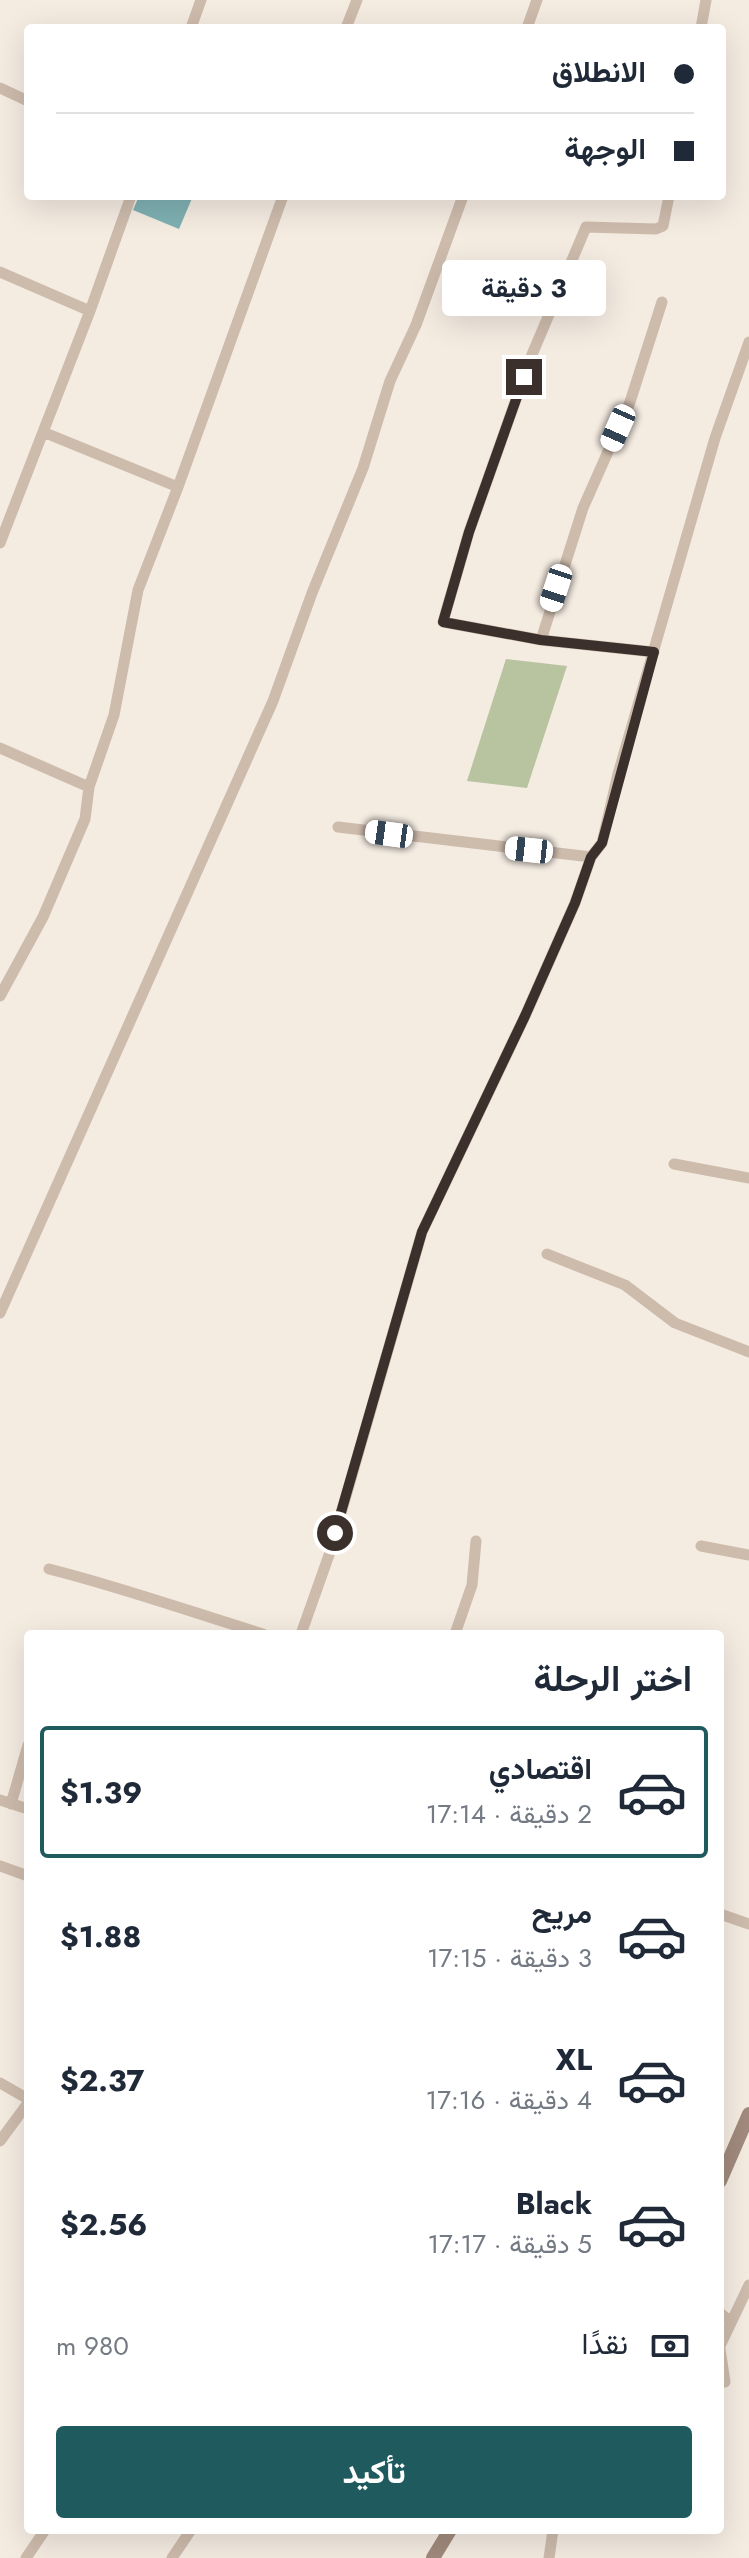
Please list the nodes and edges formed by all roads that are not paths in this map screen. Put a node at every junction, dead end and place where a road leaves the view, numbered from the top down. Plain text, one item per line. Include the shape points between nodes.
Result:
1 (201, 0) edge
2 (357, 0) edge
3 (537, 0) edge
4 (706, 0) edge
5 (192, 24) edge
6 (348, 24) edge
7 (528, 24) edge
8 (702, 24) edge
9 (0, 88) edge
10 (24, 99) edge
11 (130, 200) edge
12 (282, 200) edge
13 (462, 200) edge
14 (668, 200) edge
15 (0, 272) edge
16 (662, 302) dead end
17 (90, 311) junction
18 (749, 342) edge
19 (43, 432) junction
20 (178, 487) junction
21 (0, 543) edge
22 (541, 640) junction
23 (654, 652) junction
24 (0, 748) edge
25 (89, 787) junction
26 (338, 827) dead end
27 (591, 857) junction
28 (0, 996) edge
29 (674, 1164) dead end
30 (749, 1178) edge
31 (547, 1254) dead end
32 (0, 1313) edge
33 (749, 1352) edge
34 (476, 1541) dead end
35 (701, 1546) dead end
36 (749, 1555) edge
37 (49, 1569) dead end
38 (250, 1630) edge
39 (302, 1630) edge
40 (456, 1630) edge
41 (24, 1755) edge
42 (5, 1802) edge
43 (0, 1866) edge
44 (24, 1875) edge
45 (724, 1915) edge
46 (749, 1924) edge
47 (0, 2083) edge
48 (24, 2098) edge
49 (24, 2107) edge
50 (749, 2114) edge
51 (0, 2141) edge
52 (724, 2172) edge
53 (749, 2285) edge
54 (724, 2316) edge
55 (731, 2322) junction
56 (724, 2338) edge
57 (724, 2375) edge
58 (725, 2382) dead end
59 (42, 2534) edge
60 (188, 2534) edge
61 (447, 2534) edge
62 (552, 2534) edge
63 (26, 2558) edge
64 (172, 2558) edge
65 (433, 2558) edge
66 (549, 2558) edge

1 - 5 street
2 - 6 street
3 - 7 street
4 - 8 street
9 - 10 street
11 - 17 street
12 - 20 street
13 - 32 street via 273,701
14 - 22 street via 663,226 656,229 586,227 531,357 456,575 443,622
15 - 17 street
16 - 22 street via 630,402 583,508
17 - 19 street
18 - 23 street via 715,438
19 - 20 street
19 - 21 street
20 - 25 street via 138,590 114,715
22 - 23 street
23 - 27 street via 602,843
24 - 25 street
25 - 28 street via 75,848
26 - 27 street
27 - 39 street via 525,1016 422,1232
29 - 30 street
31 - 33 street via 625,1285 675,1323
34 - 40 street via 470,1594
35 - 36 street
37 - 38 street
41 - 42 street
43 - 44 street
45 - 46 street
47 - 48 street
49 - 51 street
50 - 52 street
53 - 55 street
54 - 55 street
55 - 56 street
57 - 58 street
59 - 63 street
60 - 64 street
61 - 65 street
62 - 66 street

